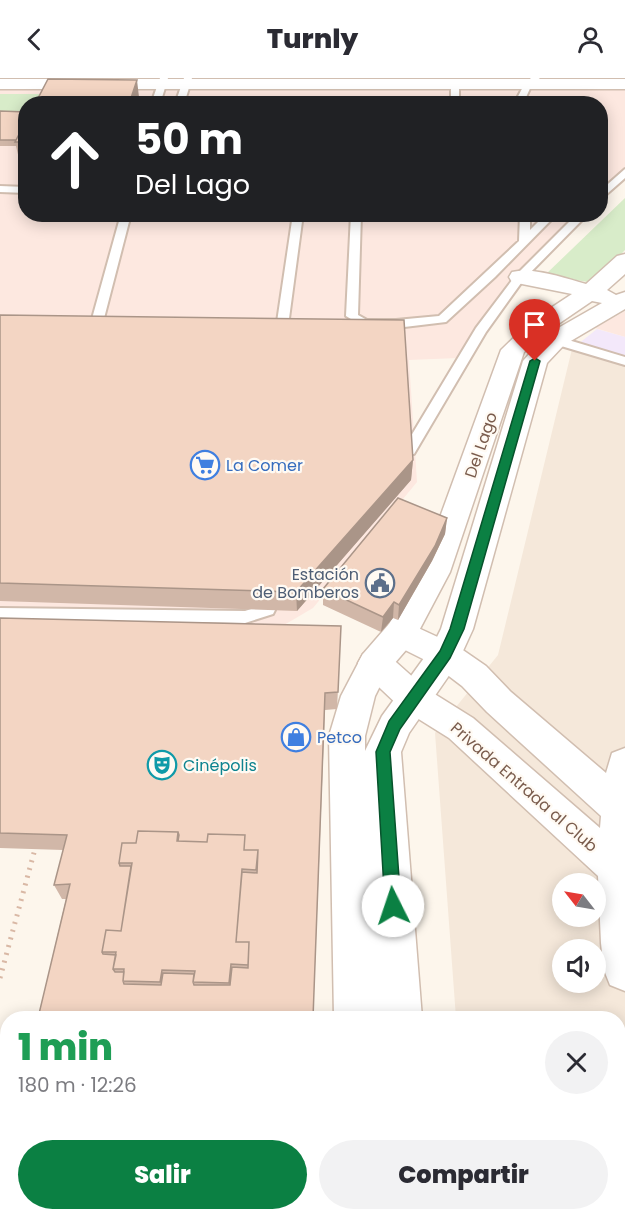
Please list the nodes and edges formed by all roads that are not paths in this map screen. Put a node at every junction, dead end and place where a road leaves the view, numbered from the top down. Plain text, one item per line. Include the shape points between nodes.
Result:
1 (501, 78) edge
2 (163, 81) edge
3 (187, 81) edge
4 (532, 81) edge
5 (595, 81) edge
6 (461, 83) junction
7 (0, 84) edge
8 (625, 84) edge
9 (625, 89) edge
10 (157, 96) edge
11 (182, 96) edge
12 (457, 96) edge
13 (523, 96) edge
14 (625, 172) edge
15 (0, 189) edge
16 (18, 189) edge
17 (608, 189) edge
18 (124, 222) edge
19 (297, 222) edge
20 (356, 222) edge
21 (525, 222) edge
22 (544, 222) edge
23 (575, 222) edge
24 (524, 242) junction
25 (520, 278) junction
26 (619, 280) edge
27 (96, 326) edge
28 (260, 327) edge
29 (555, 340) junction
30 (625, 362) edge
31 (409, 450) edge
32 (435, 572) junction
33 (471, 583) junction
34 (267, 610) edge
35 (0, 614) edge
36 (401, 633) junction
37 (446, 654) junction
38 (375, 663) junction
39 (413, 698) junction
40 (625, 764) edge
41 (620, 809) junction
42 (616, 867) junction
43 (621, 924) edge
44 (396, 950) junction
45 (353, 952) junction
46 (625, 970) edge
47 (355, 1005) edge
48 (399, 1006) edge

1 - 6 street
2 - 3 street
2 - 7 street
2 - 10 lane
3 - 6 street
3 - 11 lane
4 - 5 street
4 - 6 street
4 - 13 lane
5 - 8 street
5 - 9 lane
6 - 12 lane
14 - 17 lane
15 - 16 lane
18 - 27 lane
19 - 28 lane via 282,326
20 - 24 lane via 352,316 364,323 442,319
21 - 24 lane
22 - 24 lane
23 - 25 lane
25 - 26 street via 557,283
25 - 31 lane via 480,331
26 - 29 street, Del Lago
26 - 32 street, Del Lago via 526,335 513,350
29 - 30 lane
29 - 33 street, Del Lago via 535,361
32 - 33 street
32 - 36 street, Del Lago
33 - 37 street, Del Lago
34 - 35 lane via 245,617
36 - 37 street
36 - 38 street, Del Lago
37 - 39 street, Del Lago
37 - 41 street
38 - 39 street, Privada Entrada al Club
38 - 45 street, Del Lago via 358,696 348,736
39 - 42 street, Privada Entrada al Club via 461,728
39 - 44 street, Del Lago via 394,726 383,752
40 - 41 street
41 - 42 street
42 - 43 street
43 - 46 street
44 - 45 street
44 - 48 street, Del Lago
45 - 47 street, Del Lago
47 - 48 street

